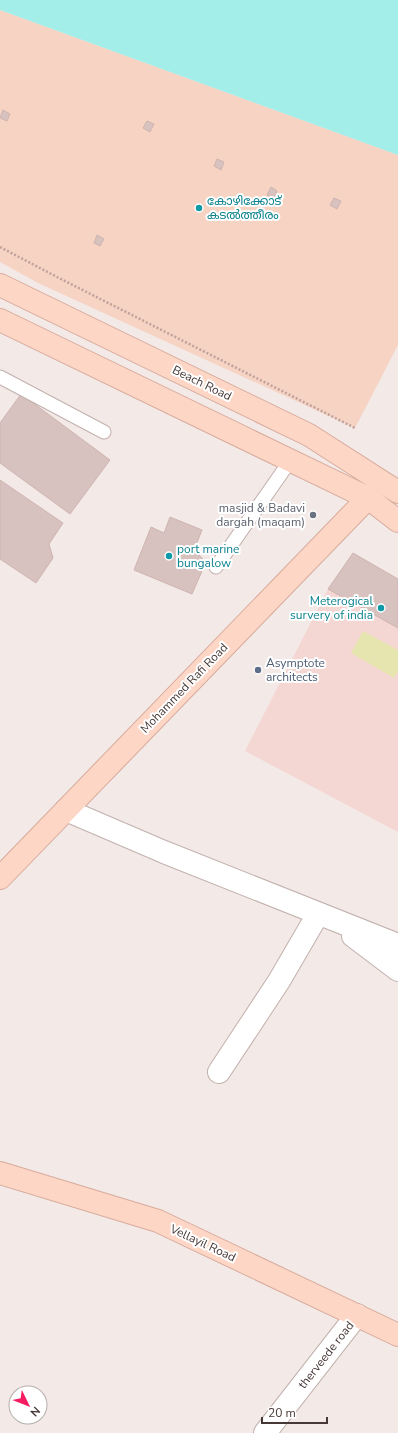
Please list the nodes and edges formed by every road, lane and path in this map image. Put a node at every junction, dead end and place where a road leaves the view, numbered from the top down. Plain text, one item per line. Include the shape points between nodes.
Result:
1 (0, 247) edge
2 (0, 286) edge
3 (0, 320) edge
4 (0, 377) edge
5 (355, 428) dead end
6 (104, 432) dead end
7 (290, 461) junction
8 (398, 492) edge
9 (368, 498) junction
10 (398, 521) edge
11 (216, 567) dead end
12 (66, 810) junction
13 (0, 878) edge
14 (325, 917) junction
15 (398, 945) edge
16 (398, 970) edge
17 (219, 1072) dead end
18 (0, 1174) edge
19 (357, 1315) junction
20 (398, 1335) edge
21 (264, 1433) edge

1 - 5 path
2 - 8 street, Beach Road via 309,435
3 - 7 street
4 - 6 lane
7 - 9 street
7 - 11 lane
9 - 10 street
9 - 12 street, Mohammed Rafi Road
12 - 13 street, Mohammed Rafi Road
12 - 14 street
14 - 15 street
14 - 16 street
14 - 17 street
18 - 19 street, Vellayil Road via 158,1221
19 - 20 street, Vellayil Road
19 - 21 street, therveede road

